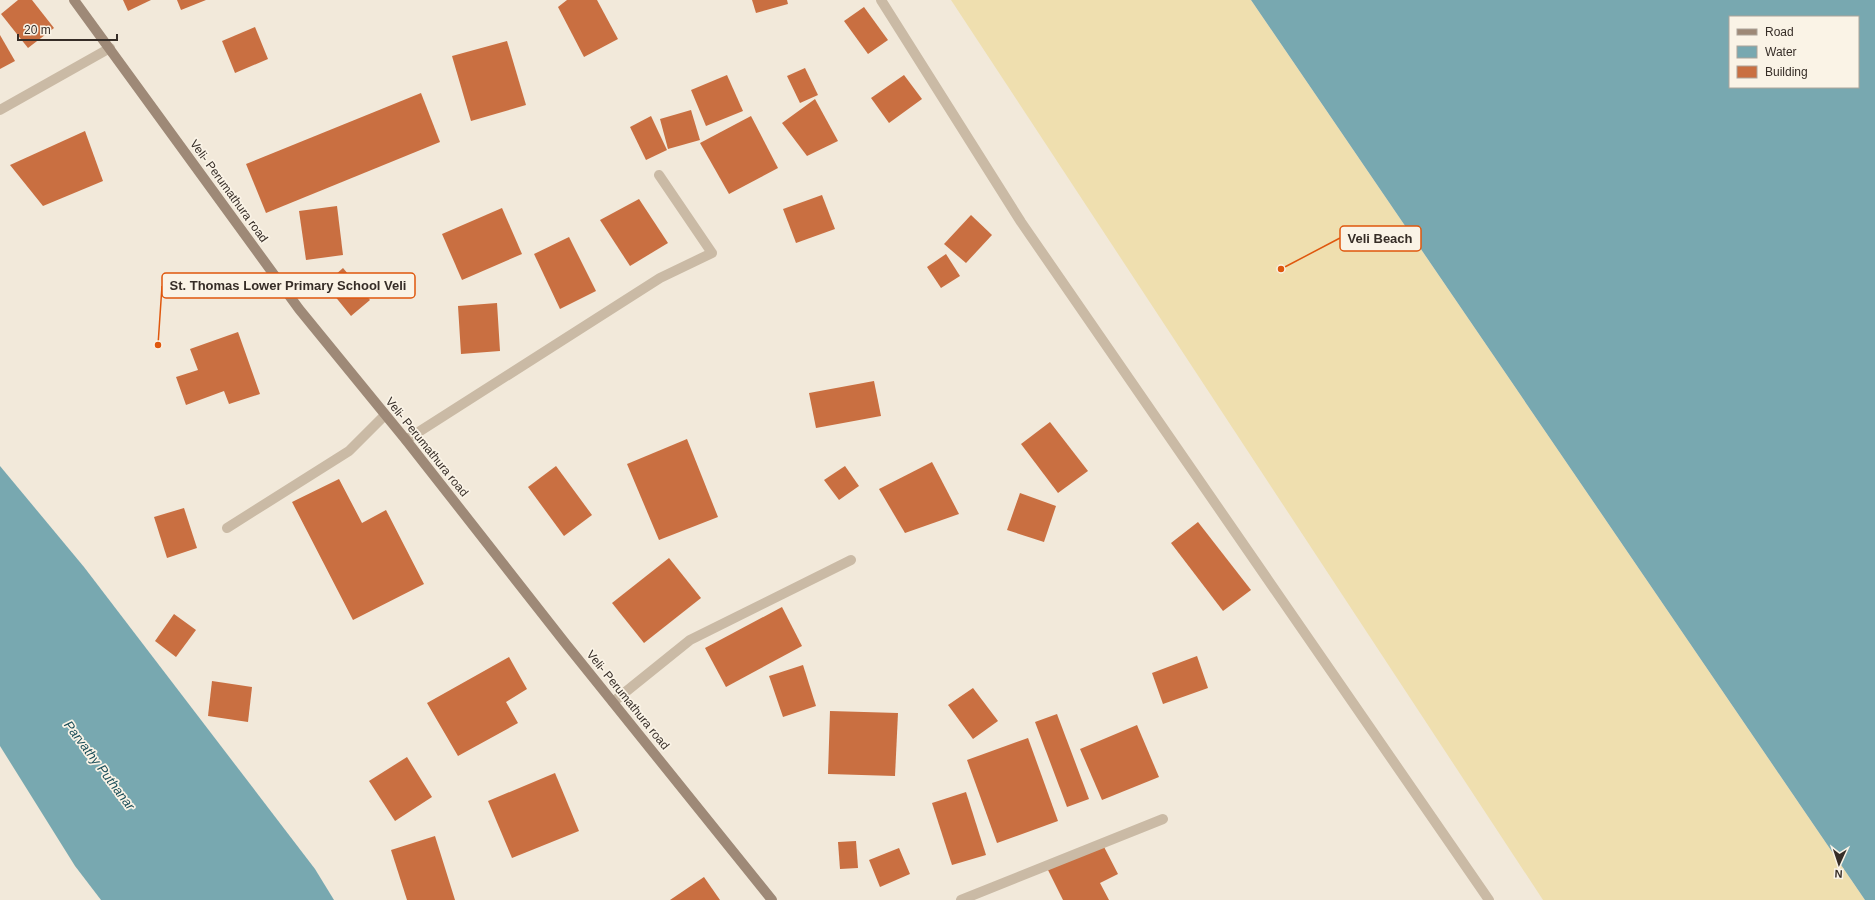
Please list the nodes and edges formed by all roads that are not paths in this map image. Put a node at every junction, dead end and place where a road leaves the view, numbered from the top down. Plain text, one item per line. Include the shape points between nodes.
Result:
1 (74, 0) edge
2 (881, 0) edge
3 (110, 48) junction
4 (0, 110) edge
5 (659, 175) dead end
6 (385, 415) junction
7 (406, 440) junction
8 (227, 528) dead end
9 (851, 560) dead end
10 (613, 702) junction
11 (1163, 818) dead end
12 (772, 900) edge
13 (961, 900) edge
14 (1489, 900) edge

1 - 3 main road, Veli- Perumathura road
2 - 14 street via 1021,222
3 - 4 street
3 - 6 main road, Veli- Perumathura road via 299,309
5 - 7 street via 712,253 660,278
6 - 7 main road, Veli- Perumathura road
6 - 8 street via 349,451
7 - 10 main road, Veli- Perumathura road
9 - 10 street via 690,640
10 - 12 main road, Veli- Perumathura road
11 - 13 street

